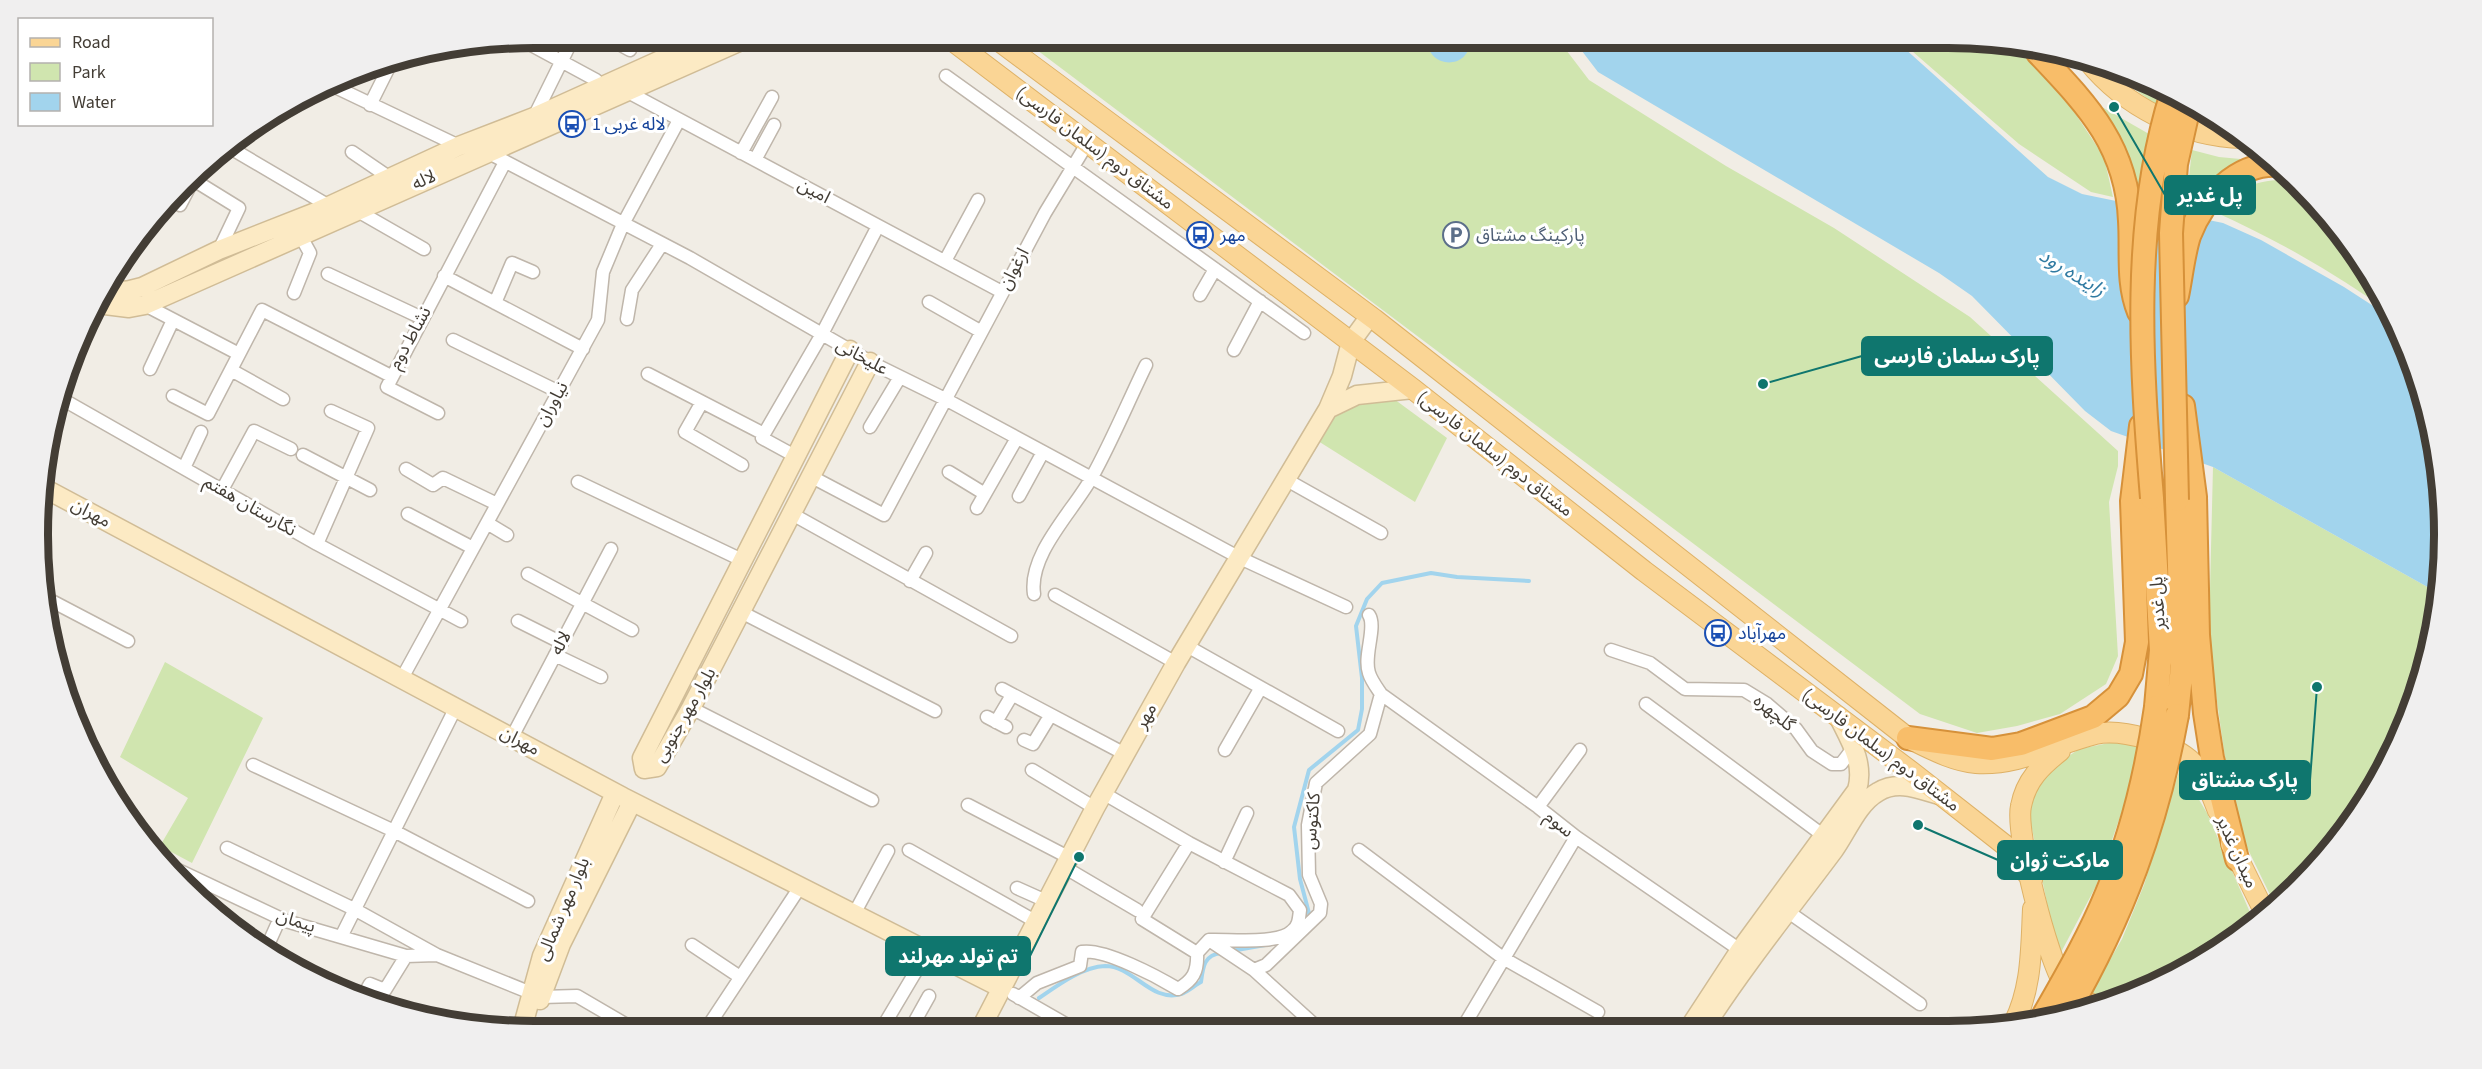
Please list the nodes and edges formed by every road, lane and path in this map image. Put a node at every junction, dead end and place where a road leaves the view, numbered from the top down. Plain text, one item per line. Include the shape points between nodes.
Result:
1 (536, 48) edge
2 (568, 48) edge
3 (626, 48) edge
4 (687, 48) edge
5 (725, 48) edge
6 (962, 48) edge
7 (1009, 48) edge
8 (630, 50) dead end
9 (2043, 57) edge
10 (561, 62) junction
11 (387, 71) edge
12 (2096, 72) edge
13 (946, 76) dead end
14 (596, 80) dead end
15 (339, 89) edge
16 (626, 92) junction
17 (772, 97) dead end
18 (2170, 102) edge
19 (370, 105) junction
20 (2188, 111) edge
21 (534, 117) junction
22 (679, 120) junction
23 (774, 125) dead end
24 (2225, 135) edge
25 (1088, 142) junction
26 (459, 146) junction
27 (236, 151) edge
28 (487, 152) junction
29 (352, 153) dead end
30 (741, 153) junction
31 (755, 160) junction
32 (505, 162) junction
33 (1073, 167) junction
34 (2266, 167) edge
35 (412, 177) junction
36 (390, 178) junction
37 (198, 183) edge
38 (184, 197) edge
39 (978, 200) dead end
40 (180, 205) dead end
41 (329, 206) junction
42 (357, 210) junction
43 (624, 224) junction
44 (879, 226) junction
45 (300, 235) junction
46 (662, 244) junction
47 (424, 249) dead end
48 (219, 250) junction
49 (945, 261) junction
50 (1215, 269) junction
51 (533, 272) dead end
52 (328, 274) dead end
53 (444, 276) junction
54 (114, 289) edge
55 (294, 292) dead end
56 (1002, 292) junction
57 (1200, 295) dead end
58 (1260, 301) junction
59 (929, 302) dead end
60 (495, 303) junction
61 (105, 305) edge
62 (145, 305) junction
63 (1370, 315) junction
64 (422, 318) junction
65 (627, 319) dead end
66 (173, 320) junction
67 (2172, 320) junction
68 (2143, 322) junction
69 (980, 331) junction
70 (1304, 333) dead end
71 (822, 334) junction
72 (453, 340) dead end
73 (1352, 342) junction
74 (583, 349) junction
75 (1234, 350) dead end
76 (850, 351) junction
77 (239, 354) junction
78 (870, 362) junction
79 (1146, 365) dead end
80 (150, 369) dead end
81 (231, 370) junction
82 (648, 374) dead end
83 (391, 376) junction
84 (900, 377) junction
85 (1413, 389) junction
86 (559, 392) junction
87 (173, 396) dead end
88 (284, 399) dead end
89 (945, 399) junction
90 (67, 402) edge
91 (702, 402) junction
92 (1328, 409) junction
93 (331, 411) dead end
94 (438, 413) dead end
95 (870, 427) dead end
96 (201, 432) dead end
97 (764, 434) junction
98 (1017, 438) junction
99 (291, 449) dead end
100 (1043, 453) junction
101 (303, 455) dead end
102 (795, 456) junction
103 (742, 465) dead end
104 (184, 468) junction
105 (406, 469) dead end
106 (949, 472) dead end
107 (346, 477) junction
108 (812, 477) junction
109 (1091, 479) junction
110 (1285, 479) junction
111 (578, 482) dead end
112 (222, 490) junction
113 (370, 490) dead end
114 (50, 491) edge
115 (985, 494) junction
116 (1019, 496) dead end
117 (2186, 499) junction
118 (2142, 500) junction
119 (497, 504) junction
120 (977, 508) dead end
121 (408, 514) dead end
122 (792, 514) junction
123 (487, 523) junction
124 (1381, 532) dead end
125 (507, 535) dead end
126 (317, 544) junction
127 (473, 548) junction
128 (611, 549) dead end
129 (926, 553) dead end
130 (1240, 558) junction
131 (742, 560) junction
132 (528, 574) dead end
133 (910, 581) junction
134 (1034, 594) dead end
135 (1055, 595) dead end
136 (53, 601) edge
137 (582, 603) junction
138 (1346, 607) dead end
139 (440, 609) junction
140 (741, 612) junction
141 (1369, 615) dead end
142 (461, 621) dead end
143 (518, 621) dead end
144 (632, 630) dead end
145 (1011, 636) dead end
146 (704, 637) junction
147 (128, 641) dead end
148 (561, 643) junction
149 (1187, 646) junction
150 (723, 647) junction
151 (1611, 650) dead end
152 (555, 655) junction
153 (1176, 663) junction
154 (601, 678) dead end
155 (401, 680) junction
156 (1260, 689) junction
157 (1381, 694) junction
158 (1646, 704) dead end
159 (456, 707) junction
160 (691, 708) junction
161 (935, 711) dead end
162 (2166, 711) junction
163 (1050, 716) junction
164 (1838, 716) junction
165 (996, 722) dead end
166 (1338, 731) dead end
167 (512, 737) junction
168 (1908, 738) junction
169 (1024, 740) dead end
170 (2072, 742) junction
171 (1854, 747) junction
172 (1225, 750) dead end
173 (1580, 750) dead end
174 (1125, 754) junction
175 (253, 765) dead end
176 (1032, 770) dead end
177 (615, 793) junction
178 (1863, 795) junction
179 (1941, 796) junction
180 (872, 800) dead end
181 (1099, 801) junction
182 (632, 802) junction
183 (968, 805) dead end
184 (1538, 807) junction
185 (1247, 813) dead end
186 (394, 831) junction
187 (1824, 836) junction
188 (1576, 837) junction
189 (1189, 843) junction
190 (227, 848) dead end
191 (909, 850) dead end
192 (1359, 850) dead end
193 (888, 851) dead end
194 (2237, 859) junction
195 (1066, 862) junction
196 (1224, 862) junction
197 (185, 873) edge
198 (2033, 884) junction
199 (800, 887) junction
200 (1017, 888) dead end
201 (528, 901) dead end
202 (1046, 901) junction
203 (2261, 906) edge
204 (354, 909) junction
205 (1787, 911) junction
206 (854, 914) junction
207 (1140, 914) junction
208 (280, 918) junction
209 (1035, 921) junction
210 (342, 935) junction
211 (1209, 940) junction
212 (269, 942) edge
213 (692, 945) dead end
214 (1740, 950) junction
215 (928, 951) junction
216 (1197, 953) junction
217 (437, 955) junction
218 (406, 956) junction
219 (1503, 958) junction
220 (1254, 970) junction
221 (740, 977) junction
222 (1001, 988) junction
223 (366, 991) edge
224 (536, 994) junction
225 (929, 996) dead end
226 (1019, 998) junction
227 (2086, 1000) edge
228 (1920, 1004) dead end
229 (2072, 1004) edge
230 (2048, 1011) edge
231 (1598, 1012) dead end
232 (2017, 1016) edge
233 (525, 1021) edge
234 (534, 1021) edge
235 (620, 1021) edge
236 (711, 1021) edge
237 (886, 1021) edge
238 (915, 1021) edge
239 (984, 1021) edge
240 (1060, 1021) edge
241 (1310, 1021) edge
242 (1467, 1021) edge
243 (1694, 1021) edge
244 (1709, 1021) edge

1 - 10 street
2 - 10 street
3 - 8 street
4 - 21 main road, لاله
5 - 16 main road, لاله
6 - 25 main road, مشتاق دوم (سلمان فارسی)
7 - 63 main road, مشتاق دوم (سلمان فارسی)
9 - 68 highway, bridge via 2102,125 2124,176 2132,289
10 - 14 street
10 - 21 street
11 - 19 street
12 - 24 main road via 2144,110 2194,130
13 - 33 street
15 - 19 street
16 - 22 street, امین
16 - 28 main road, لاله
17 - 30 street
18 - 68 highway, پل غدیر, bridge via 2155,163
19 - 26 street
20 - 67 highway, پل غدیر, bridge via 2176,164 2171,233
21 - 26 main road, لاله
22 - 30 street, امین
22 - 43 street, نیاوران
23 - 31 street
25 - 33 street, ارغوان
25 - 73 main road, مشتاق دوم (سلمان فارسی)
26 - 35 main road, لاله
27 - 41 street
28 - 32 street, علیخانی
28 - 35 main road, لاله
29 - 36 street
30 - 31 street, امین
31 - 44 street, امین
32 - 43 street, علیخانی
32 - 53 street, نشاط دوم
33 - 50 street
33 - 56 street, ارغوان
34 - 67 highway, bridge via 2248,170 2223,184 2205,206 2189,236
35 - 36 main road, لاله
35 - 42 main road, لاله
36 - 41 main road, لاله
37 - 48 street via 239,208
38 - 40 street
39 - 49 street
41 - 48 main road, لاله
42 - 45 main road, لاله
42 - 47 street
43 - 46 street, علیخانی
43 - 74 street, نیاوران via 603,272 598,320
44 - 49 street, امین
44 - 71 street
45 - 55 street via 310,253
45 - 62 main road, لاله
46 - 65 street via 632,290
46 - 71 street, علیخانی
48 - 54 main road, لاله via 142,287
49 - 56 street, امین
50 - 57 street
50 - 58 street
51 - 60 street via 512,263
52 - 64 street
53 - 60 street
53 - 64 street, نشاط دوم
56 - 69 street, ارغوان
58 - 70 street
58 - 75 street
59 - 69 street
60 - 74 street
61 - 62 main road, لاله
62 - 66 street
63 - 73 main road, مهر
63 - 168 main road, مشتاق دوم (سلمان فارسی)
64 - 83 street, نشاط دوم
66 - 77 street
66 - 80 street
67 - 117 highway, پل غدیر, bridge
68 - 118 highway, پل غدیر, bridge
69 - 89 street, ارغوان
71 - 76 street, علیخانی
71 - 97 street
72 - 86 street
73 - 85 main road, مشتاق دوم (سلمان فارسی)
73 - 92 main road, مهر
74 - 86 street, نیاوران
76 - 78 street, علیخانی
76 - 102 main road, بلوار مهر جنوبی
77 - 81 street, نشاط دوم
77 - 83 street, نشاط دوم via 262,310
78 - 84 street, علیخانی
78 - 108 main road, بلوار مهر جنوبی
79 - 109 street
81 - 87 street, نشاط دوم via 208,414
81 - 88 street
82 - 91 street
83 - 94 street via 387,387
84 - 89 street, علیخانی
84 - 95 street
85 - 92 main road via 1357,395
85 - 164 main road, مشتاق دوم (سلمان فارسی) via 1644,571
86 - 119 street, نیاوران
89 - 98 street, علیخانی
89 - 108 street, ارغوان via 884,515
90 - 104 street, نگارستان هفتم
91 - 97 street
91 - 103 street via 685,432
92 - 110 main road, مهر
93 - 107 street via 368,428
96 - 104 street
97 - 102 street via 762,438
98 - 100 street, علیخانی
98 - 115 street
99 - 112 street via 254,431
100 - 109 street, علیخانی
100 - 116 street
101 - 107 street
102 - 131 main road, بلوار مهر جنوبی
104 - 112 street, نگارستان هفتم
105 - 119 street via 434,485 443,478
106 - 115 street
107 - 113 street
107 - 126 street
108 - 122 main road, بلوار مهر جنوبی
109 - 130 street, علیخانی
109 - 134 street via 1059,524 1032,579
110 - 124 street
110 - 130 main road, مهر
111 - 131 street
112 - 126 street, نگارستان هفتم
114 - 155 main road, مهران
115 - 120 street
117 - 162 highway, پل غدیر via 2182,666
117 - 194 highway via 2205,713
118 - 162 highway, پل غدیر
118 - 168 highway via 2137,642 2132,674 2118,696 2093,717 2021,744 1992,749
119 - 123 street, نیاوران
121 - 127 street
122 - 133 street
122 - 140 main road, بلوار مهر جنوبی
123 - 125 street
123 - 127 street, نیاوران
126 - 139 street, نگارستان هفتم
127 - 139 street, نیاوران
128 - 137 street, لاله
129 - 133 street
130 - 138 street, علیخانی
130 - 149 main road, مهر
131 - 146 main road, بلوار مهر جنوبی
132 - 137 street
133 - 145 street
135 - 153 street
136 - 147 street
137 - 144 street
137 - 148 street, لاله
139 - 142 street, نگارستان هفتم
139 - 155 street, نیاوران
140 - 150 main road, بلوار مهر جنوبی
140 - 161 street
141 - 157 street via 1372,623 1368,672
143 - 148 street
146 - 150 street
146 - 160 main road, بلوار مهر جنوبی via 642,758 644,769 657,767
148 - 152 street, لاله
149 - 153 main road, مهر
149 - 156 street
150 - 160 main road, بلوار مهر جنوبی
151 - 171 street, گلچهره via 1650,663 1685,688 1744,690 1767,704 1796,729 1812,751 1832,764 1841,764
152 - 154 street
152 - 167 street, لاله
153 - 174 main road, مهر
155 - 159 main road, مهران
156 - 166 street
156 - 172 street
157 - 184 street, سوم
157 - 220 street, کاکتوس via 1370,734 1316,783 1308,825 1309,874 1321,904 1320,913 1266,965
158 - 187 street
159 - 167 main road, مهران
159 - 186 street
160 - 180 street
162 - 229 highway, پل غدیر, bridge via 2163,778 2134,877 2099,958
162 - 230 highway, پل غدیر, bridge via 2150,747 2127,838 2108,892
163 - 165 street via 1007,692
163 - 169 street via 1033,744
163 - 174 street
164 - 171 main road
164 - 179 main road, مشتاق دوم (سلمان فارسی)
167 - 177 main road, مهران
168 - 170 main road, مشتاق دوم (سلمان فارسی) via 1948,757 1975,763 2030,756
170 - 194 main road, میدان غدیر via 2097,734 2130,734 2156,742 2192,763 2216,807
170 - 198 main road, میدان غدیر via 2037,770 2020,807 2020,831
171 - 178 main road
173 - 184 street
174 - 181 main road, مهر
175 - 186 street
176 - 181 street
177 - 182 main road, مهران
177 - 224 main road, بلوار مهر شمالی via 556,922
178 - 179 main road via 1894,785
178 - 187 main road
178 - 205 main road
179 - 198 main road, مشتاق دوم (سلمان فارسی) via 2006,846
181 - 189 street
181 - 195 main road, مهر
182 - 199 main road, مهران
182 - 224 main road, بلوار مهر شمالی
183 - 195 street
184 - 188 street, سوم
185 - 196 street
186 - 201 street
186 - 204 street
187 - 214 main road
188 - 214 street, سوم
188 - 219 street
189 - 196 street
189 - 207 street
190 - 204 street
191 - 209 street
192 - 219 street
193 - 206 street
194 - 203 main road, میدان غدیر
195 - 202 main road, مهر
195 - 207 street
196 - 211 street via 1289,896 1300,910 1298,923 1292,932 1270,939
197 - 208 street, پیمان
198 - 227 main road, میدان غدیر via 2053,962 2065,986
198 - 232 main road via 2032,963
199 - 206 main road, مهران
199 - 221 street
200 - 202 street
202 - 209 main road, مهر
204 - 210 street
204 - 217 street
205 - 228 street
205 - 244 main road
206 - 215 main road, مهران
207 - 216 street
208 - 210 street, پیمان
208 - 212 street
209 - 222 main road, مهر
210 - 218 street, پیمان
211 - 216 street
211 - 220 street
213 - 221 street
214 - 243 main road
215 - 222 main road, مهران
215 - 237 street
216 - 226 street via 1192,981 1178,989 1112,956 1091,950 1082,952 1080,966 1037,983
217 - 218 street, پیمان
217 - 224 street
218 - 223 street via 385,990 370,984
219 - 231 street
219 - 242 street
220 - 241 street
221 - 236 street
222 - 226 street
222 - 239 main road, مهر
224 - 233 main road, بلوار مهر شمالی
224 - 234 main road, بلوار مهر شمالی
224 - 235 street via 577,996
225 - 238 street
226 - 240 street

